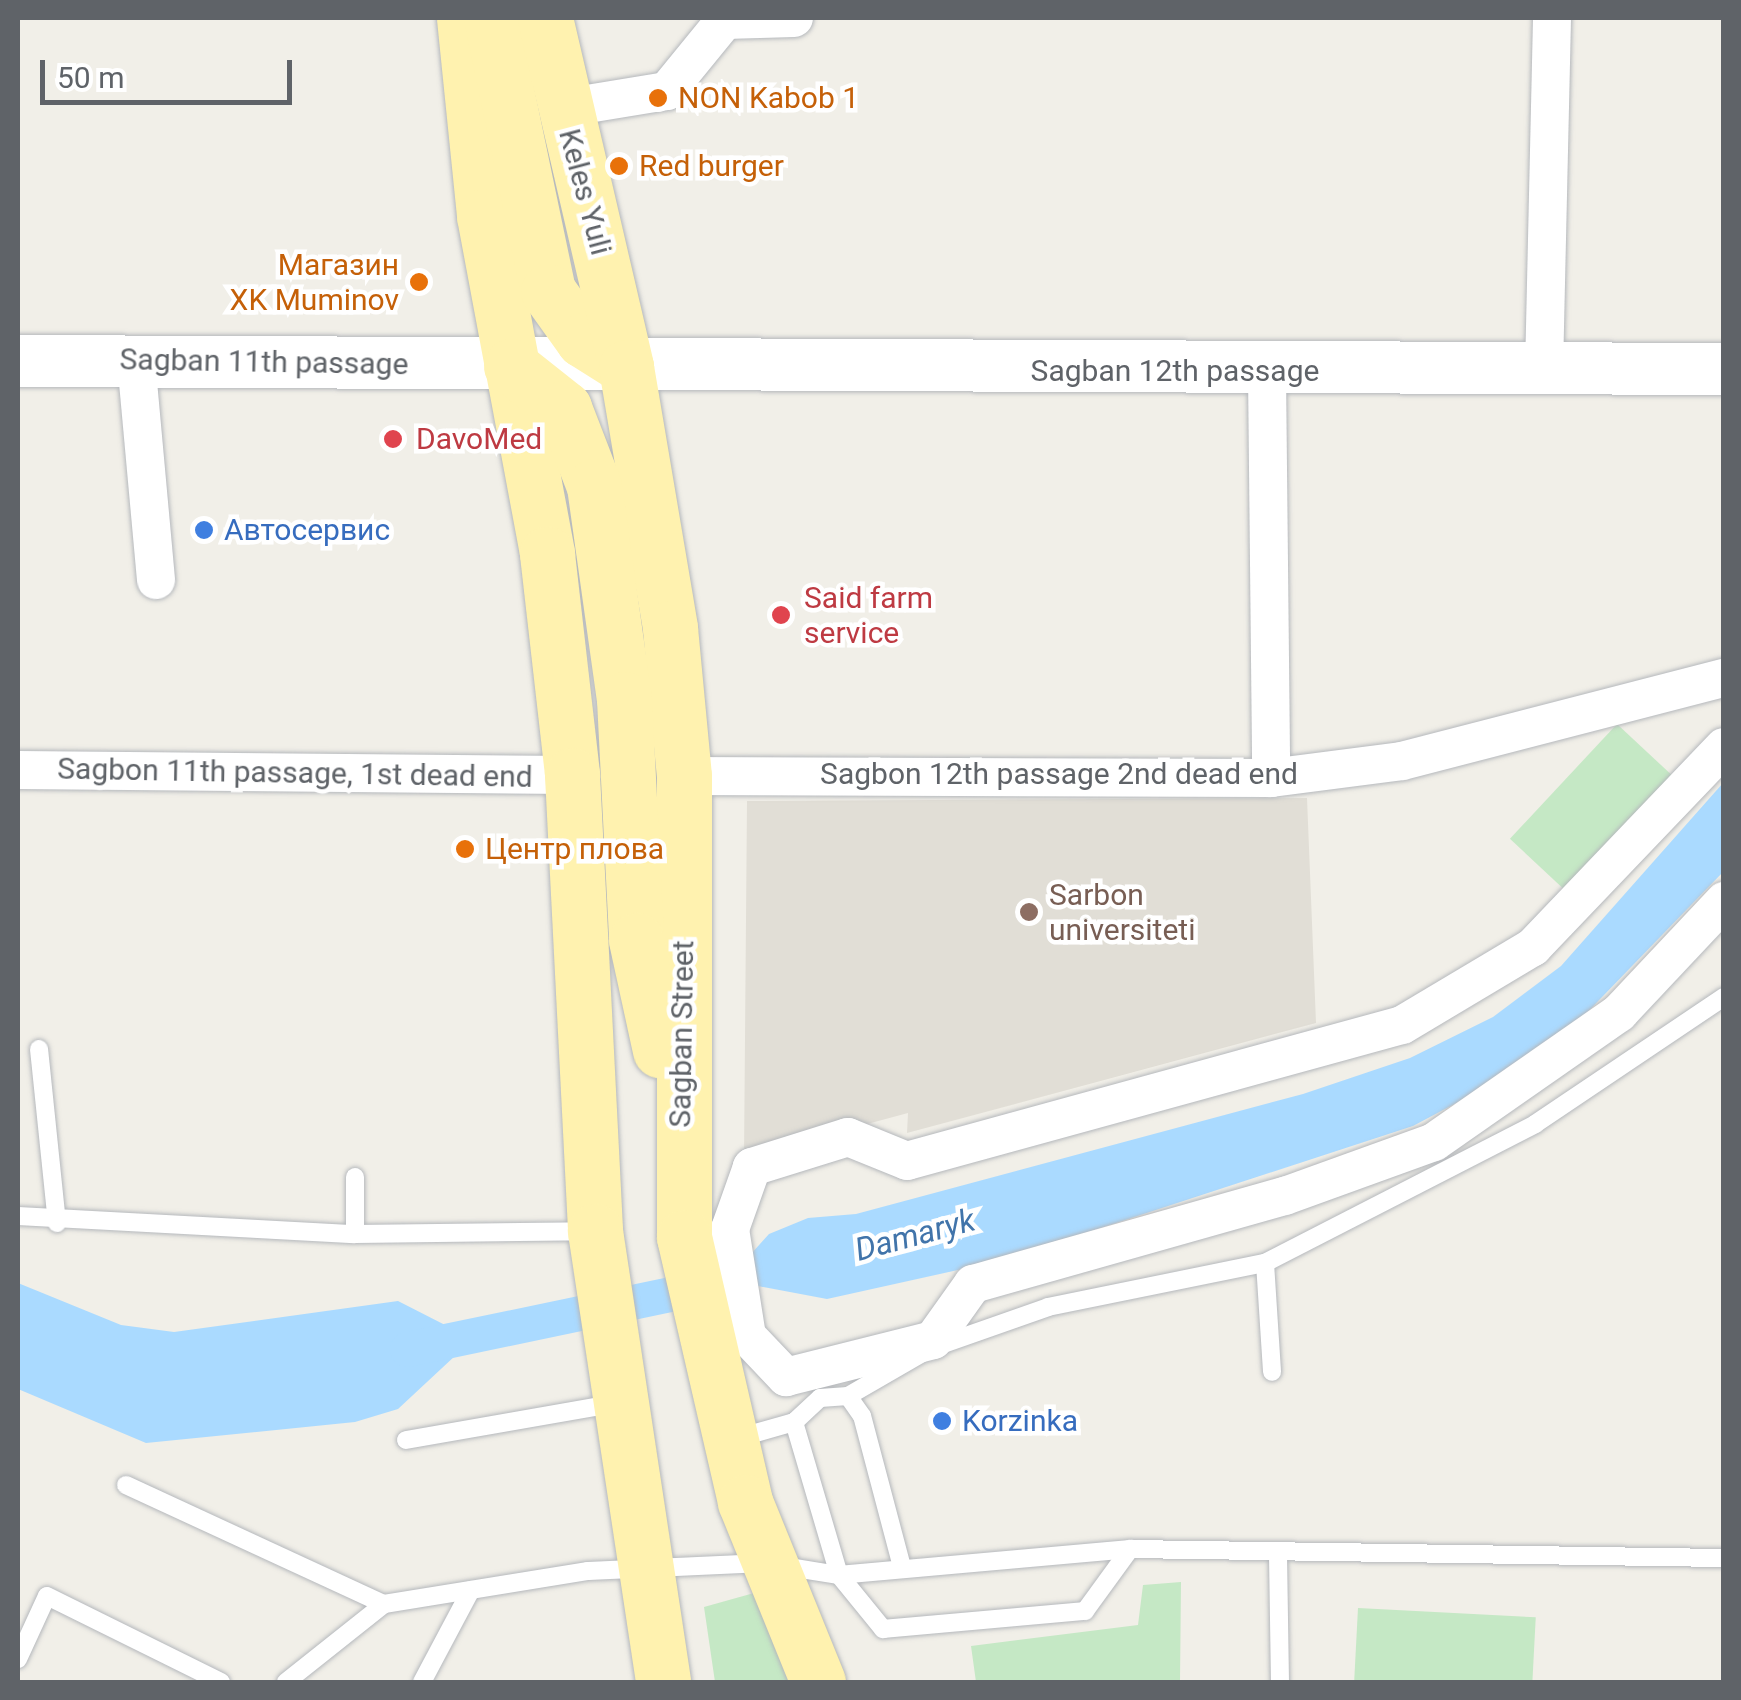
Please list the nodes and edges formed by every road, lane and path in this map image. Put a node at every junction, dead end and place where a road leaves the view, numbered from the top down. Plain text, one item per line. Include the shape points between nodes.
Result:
1 (464, 18) edge
2 (491, 18) edge
3 (545, 18) edge
4 (794, 18) edge
5 (1552, 18) edge
6 (563, 108) junction
7 (136, 360) junction
8 (18, 361) edge
9 (511, 366) junction
10 (626, 367) junction
11 (1724, 369) edge
12 (1544, 371) junction
13 (1267, 372) junction
14 (156, 580) dead end
15 (1724, 678) edge
16 (1724, 747) edge
17 (18, 770) edge
18 (572, 775) junction
19 (684, 776) junction
20 (1271, 778) junction
21 (1724, 901) edge
22 (1724, 997) edge
23 (39, 1049) dead end
24 (681, 1144) junction
25 (356, 1177) dead end
26 (18, 1216) edge
27 (57, 1224) junction
28 (707, 1233) junction
29 (356, 1234) junction
30 (596, 1240) junction
31 (1265, 1263) junction
32 (724, 1340) junction
33 (1272, 1372) dead end
34 (615, 1384) junction
35 (848, 1396) junction
36 (794, 1422) junction
37 (406, 1440) dead end
38 (728, 1441) junction
39 (126, 1485) dead end
40 (1130, 1549) junction
41 (1278, 1555) junction
42 (1724, 1558) edge
43 (764, 1563) junction
44 (644, 1567) junction
45 (902, 1567) junction
46 (839, 1575) junction
47 (470, 1590) junction
48 (384, 1604) junction
49 (18, 1658) edge
50 (221, 1682) edge
51 (286, 1682) edge
52 (422, 1682) edge
53 (663, 1682) edge
54 (818, 1682) edge
55 (1280, 1682) edge

1 - 9 main road via 464,79
2 - 10 main road via 548,291 583,340
3 - 6 main road, Keles Yuli
4 - 6 street via 725,20 667,90
5 - 12 street
6 - 10 main road, Keles Yuli
7 - 8 main road, Sagban 11th passage
7 - 9 main road, Sagban 11th passage
7 - 14 street
9 - 10 main road, Sagban 11th passage
9 - 18 main road via 546,554
9 - 24 main road via 564,408 591,471 624,699 636,940
10 - 13 main road, Sagban 12th passage
10 - 19 main road, Sagban Street via 653,503
11 - 12 main road, Sagban 12th passage
12 - 13 main road, Sagban 12th passage
13 - 20 street
15 - 20 street, Sagbon 12th passage 2nd dead end via 1402,761
16 - 28 street via 1533,947 1402,1025 906,1162 848,1137 752,1167
17 - 18 street, Sagbon 11th passage, 1st dead end
18 - 30 main road
19 - 20 street, Sagbon 12th passage 2nd dead end
19 - 24 main road, Sagban Street
21 - 32 street via 1619,1013 1434,1142 1284,1196 973,1284 933,1340 786,1377
22 - 31 lane via 1536,1124
23 - 27 lane
24 - 28 main road, Sagban Street
25 - 29 lane
26 - 27 lane
27 - 29 lane
28 - 32 main road, Sagban Street
29 - 30 lane
30 - 34 main road
31 - 33 lane
31 - 35 lane via 1048,1307 929,1349
32 - 38 main road, Sagban Street
34 - 37 lane
34 - 44 main road
35 - 36 lane via 820,1398
35 - 45 lane via 862,1416
36 - 38 lane
36 - 46 lane
38 - 43 main road, Sagban Street
39 - 48 lane
40 - 41 lane
40 - 45 lane
40 - 46 lane via 1086,1611 898,1634 873,1619
41 - 42 lane
41 - 55 lane
43 - 44 lane
43 - 46 lane
43 - 54 main road, Sagban Street
44 - 47 lane
44 - 53 main road
45 - 46 lane
47 - 48 lane
47 - 52 lane
48 - 51 lane
49 - 50 lane via 47,1596

